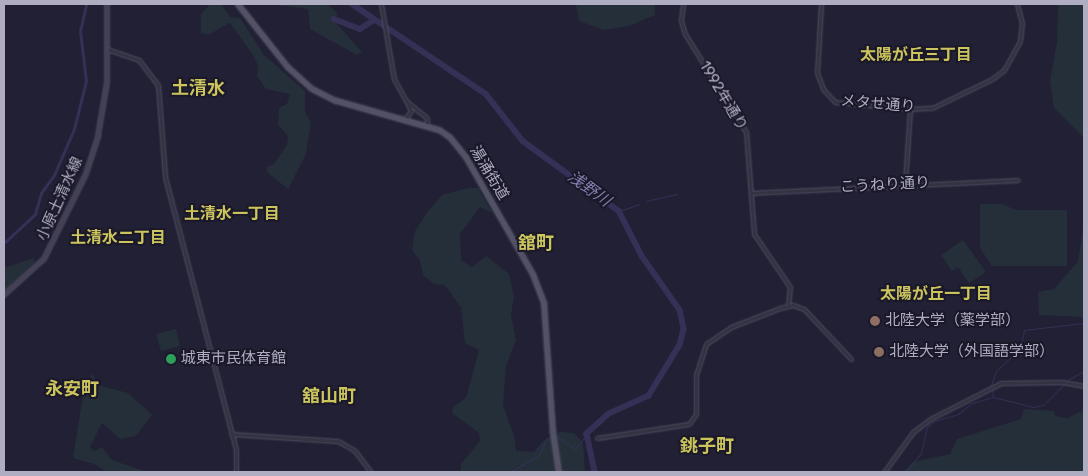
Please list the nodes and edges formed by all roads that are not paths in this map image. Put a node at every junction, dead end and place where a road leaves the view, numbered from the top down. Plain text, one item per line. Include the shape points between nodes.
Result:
1 (107, 4) edge
2 (238, 4) edge
3 (381, 4) edge
4 (683, 4) edge
5 (821, 4) edge
6 (1016, 4) edge
7 (108, 49) junction
8 (406, 101) junction
9 (910, 109) junction
10 (404, 120) junction
11 (428, 126) junction
12 (1018, 180) dead end
13 (905, 184) junction
14 (751, 193) junction
15 (4, 295) edge
16 (788, 305) junction
17 (851, 359) dead end
18 (1084, 386) edge
19 (231, 434) junction
20 (596, 438) dead end
21 (236, 472) edge
22 (371, 472) edge
23 (559, 472) edge
24 (884, 472) edge

1 - 7 main road, 小原土清水線
2 - 10 main road, 湯涌街道 via 302,82 335,100
3 - 8 street via 394,79
4 - 14 street, 1992年通り via 681,21 686,34 746,132
5 - 9 street, メタせ通り via 817,73 822,89 835,102
6 - 9 street, メタせ通り via 1022,23 1020,40 1004,70 932,108
7 - 15 main road, 小原土清水線 via 102,115 86,174 44,259
7 - 19 street via 139,60 158,85 165,177
8 - 10 street via 411,111
8 - 11 street via 427,118
9 - 13 street
10 - 11 main road, 湯涌街道
11 - 23 main road, 湯涌街道 via 450,137 466,157 540,290 547,322 553,432
12 - 13 street, こうねり通り
13 - 14 street, こうねり通り
14 - 16 street, 1992年通り via 754,234 790,288
16 - 17 street via 804,309
16 - 20 street via 731,327 706,344 696,375 696,414 689,424
18 - 24 street via 1062,382 1001,383 930,419 913,432
19 - 21 street via 238,459
19 - 22 street via 338,441 355,450

